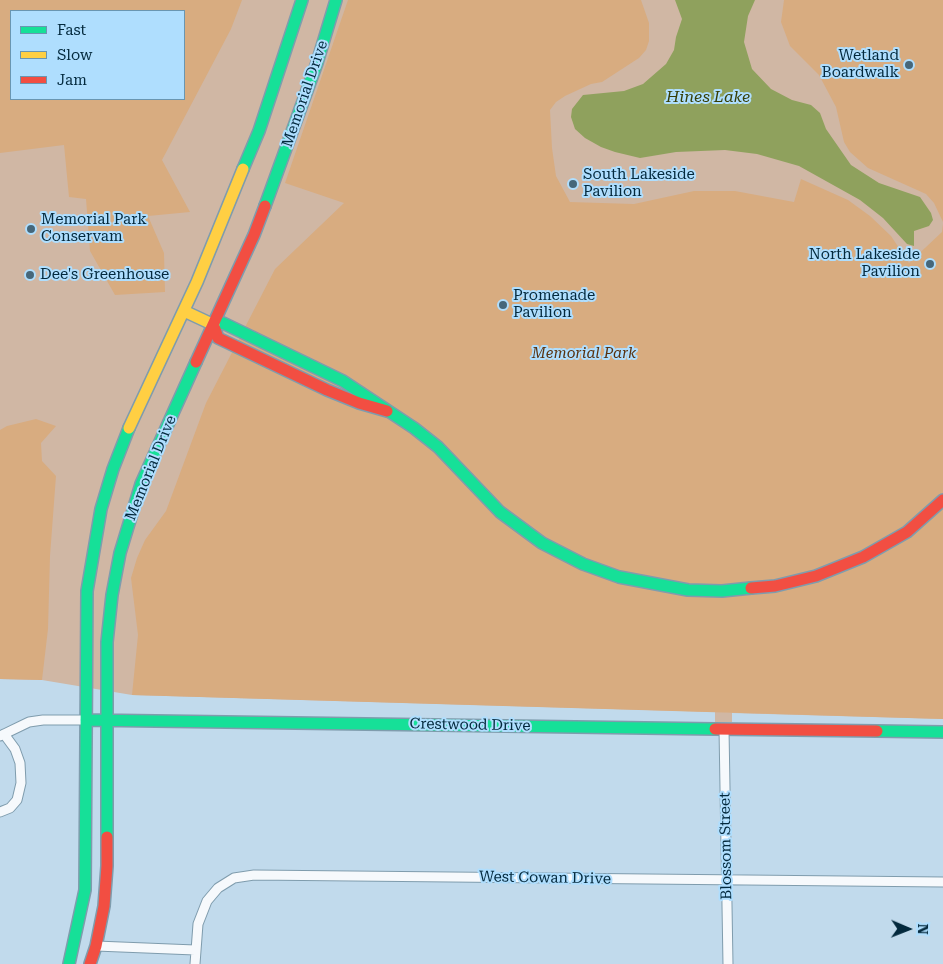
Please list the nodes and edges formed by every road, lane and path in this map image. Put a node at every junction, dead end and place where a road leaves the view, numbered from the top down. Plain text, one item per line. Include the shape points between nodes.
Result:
1 (302, 0) edge
2 (336, 0) edge
3 (184, 311) junction
4 (214, 325) junction
5 (387, 411) junction
6 (943, 500) edge
7 (86, 720) junction
8 (107, 720) junction
9 (724, 729) junction
10 (943, 732) edge
11 (2, 735) edge
12 (0, 812) edge
13 (726, 880) junction
14 (943, 882) edge
15 (85, 890) junction
16 (96, 946) junction
17 (195, 950) junction
18 (69, 964) edge
19 (90, 964) edge
20 (195, 964) edge
21 (728, 964) edge

1 - 3 main road, Memorial Drive via 259,131
2 - 4 main road, Memorial Drive via 288,147
3 - 4 main road
3 - 7 main road, Memorial Drive via 126,435 102,509 87,592
4 - 5 main road via 223,323 324,371 362,392
4 - 5 main road via 218,338 327,390
4 - 8 main road, Memorial Drive via 155,450 130,517 112,595 107,642
5 - 6 main road via 438,447 500,512 542,543 603,572 688,590 752,589 816,576 884,546 907,532
7 - 8 main road, Crestwood Drive
7 - 11 street, Crestwood Drive via 29,722
7 - 15 main road, Memorial Drive
8 - 9 main road, Crestwood Drive
8 - 16 main road, Memorial Drive via 107,866
9 - 10 main road, Crestwood Drive
9 - 13 street, Blossom Street
11 - 12 street via 15,749 21,782 17,800
13 - 14 street, West Cowan Drive
13 - 17 street, West Cowan Drive via 254,875 234,878 218,888 207,901 198,924
13 - 21 street, Blossom Street
15 - 16 main road via 91,904 87,935
15 - 18 main road, Memorial Drive
16 - 17 street
16 - 19 main road, Memorial Drive
17 - 20 street, West Cowan Drive

